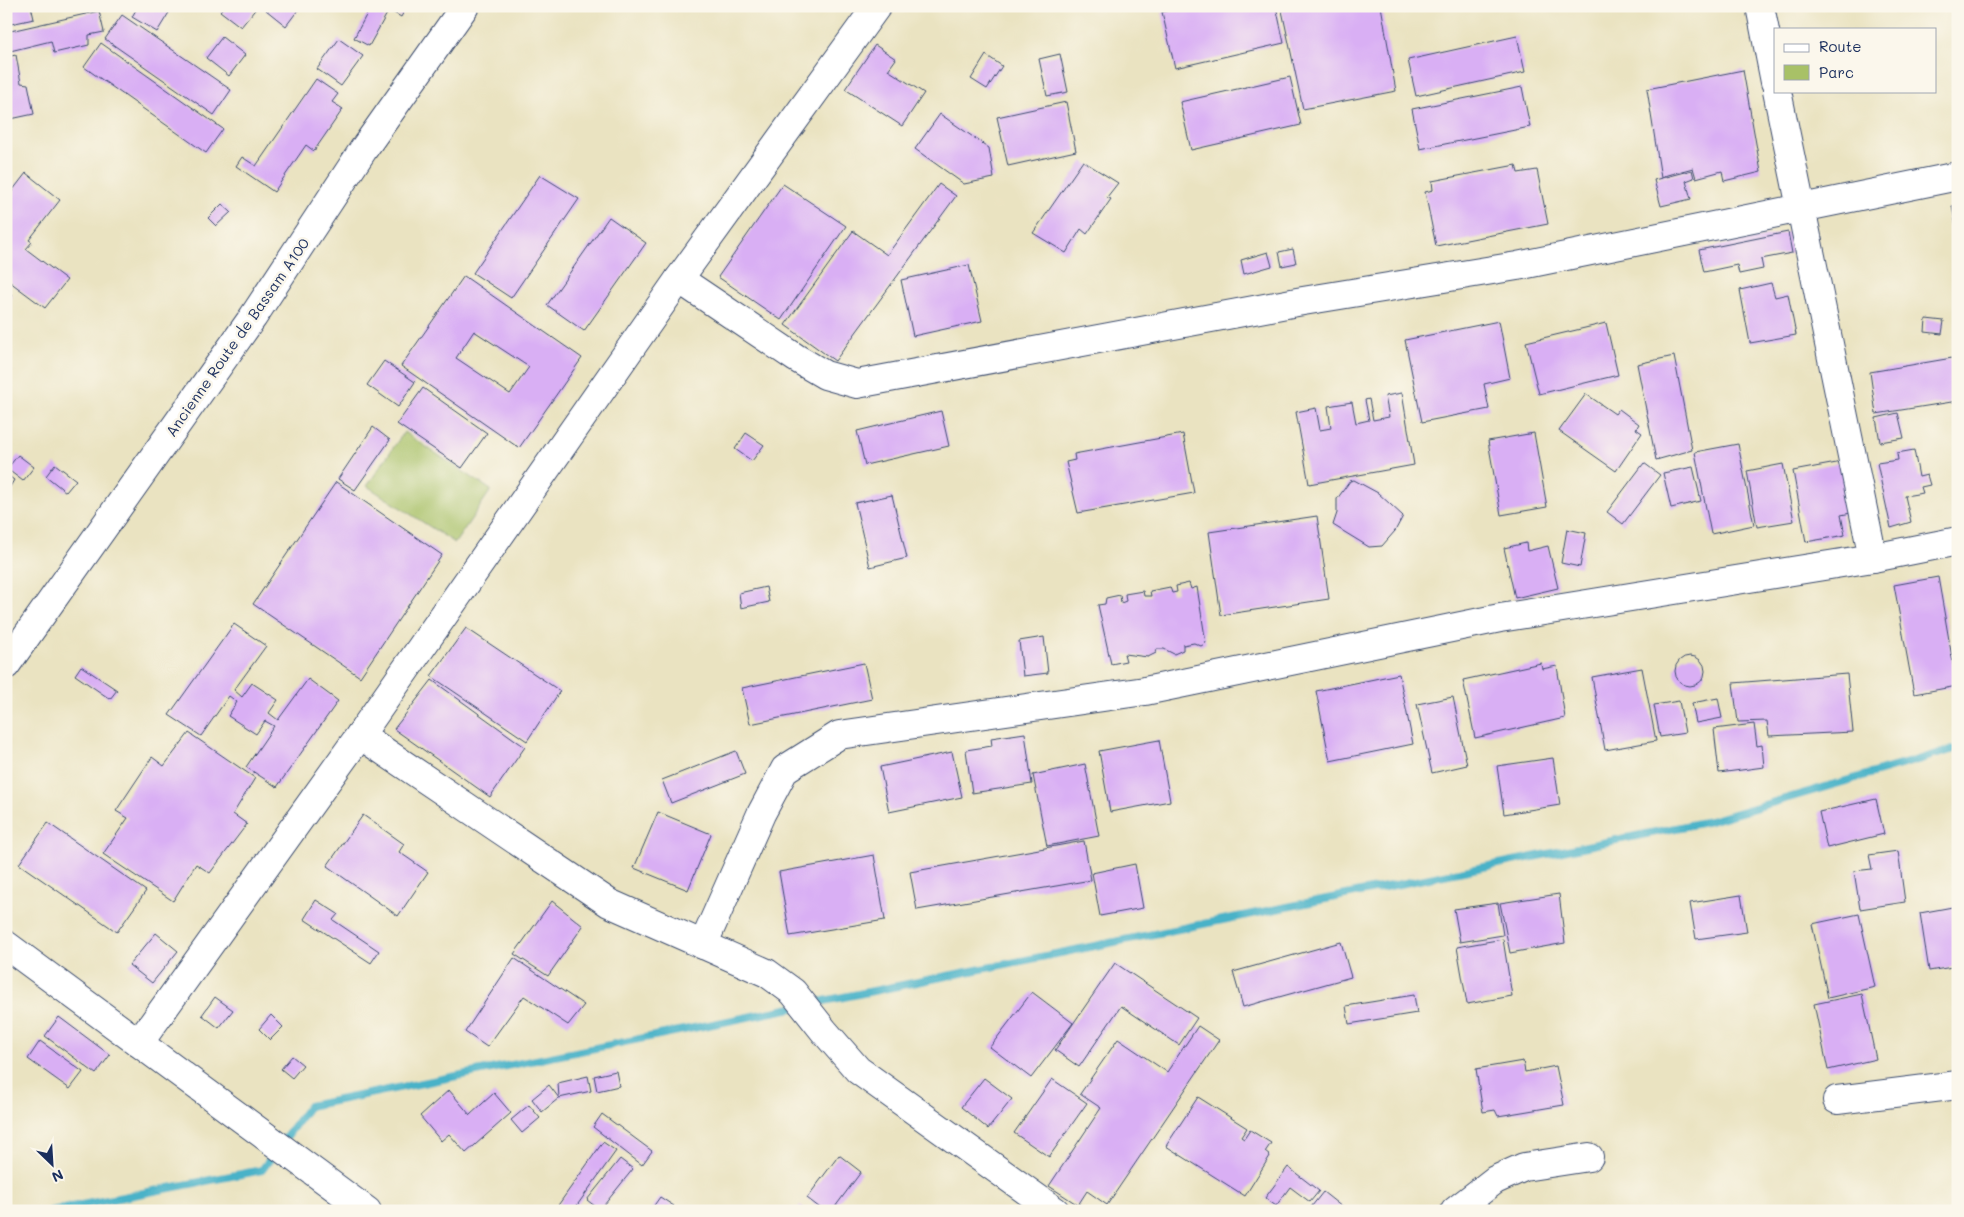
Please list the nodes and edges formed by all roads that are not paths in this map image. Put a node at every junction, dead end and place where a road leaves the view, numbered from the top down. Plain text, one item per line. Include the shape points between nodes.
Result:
1 (465, 6) edge
2 (877, 6) edge
3 (1760, 6) edge
4 (1774, 77) edge
5 (1777, 92) edge
6 (1958, 176) edge
7 (1801, 207) junction
8 (679, 279) junction
9 (1958, 541) edge
10 (1873, 558) junction
11 (6, 665) edge
12 (360, 735) junction
13 (6, 945) edge
14 (703, 945) junction
15 (139, 1043) junction
16 (1958, 1085) edge
17 (1837, 1100) dead end
18 (1589, 1157) dead end
19 (367, 1211) edge
20 (1055, 1211) edge
21 (1455, 1211) edge

1 - 11 street, Ancienne Route de Bassam A100 via 363,150 253,317
2 - 8 street
3 - 4 street
5 - 7 street
6 - 7 street
7 - 8 street via 1517,266 1288,304 857,384 825,375 811,367
7 - 10 street
8 - 12 street
9 - 10 street
10 - 14 street via 1500,618 1145,691 839,735 785,769 761,814
12 - 14 street via 609,903
12 - 15 street
13 - 15 street
14 - 20 street via 767,973 793,992 858,1070
15 - 19 street
16 - 17 street
18 - 21 street via 1524,1167 1495,1180

